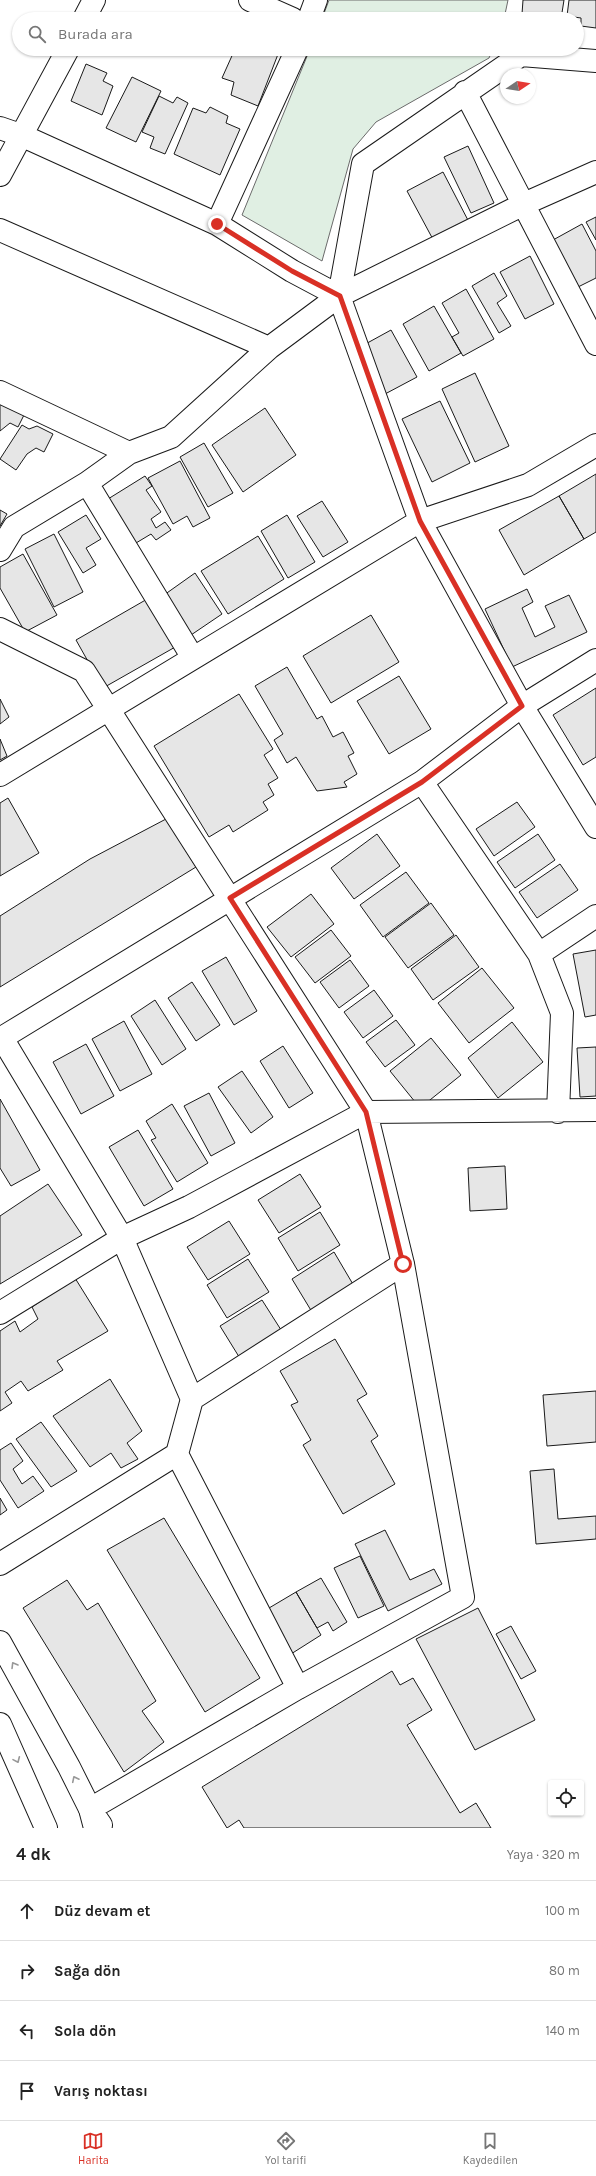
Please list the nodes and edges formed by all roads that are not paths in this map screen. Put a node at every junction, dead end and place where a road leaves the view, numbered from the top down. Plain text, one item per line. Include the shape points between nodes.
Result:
1 (94, 0) edge
2 (250, 0) edge
3 (316, 0) edge
4 (88, 12) edge
5 (277, 12) edge
6 (312, 12) edge
7 (64, 56) edge
8 (294, 56) edge
9 (519, 56) edge
10 (534, 56) edge
11 (596, 61) edge
12 (465, 92) junction
13 (0, 128) edge
14 (23, 136) junction
15 (596, 172) edge
16 (0, 175) edge
17 (524, 204) junction
18 (217, 224) junction
19 (0, 230) edge
20 (340, 296) junction
21 (596, 344) edge
22 (269, 348) junction
23 (0, 392) edge
24 (596, 444) edge
25 (129, 453) junction
26 (87, 482) junction
27 (420, 521) junction
28 (0, 550) edge
29 (4, 634) edge
30 (193, 658) junction
31 (596, 660) edge
32 (522, 706) junction
33 (109, 709) junction
34 (0, 775) edge
35 (422, 782) junction
36 (596, 828) edge
37 (230, 898) junction
38 (596, 916) edge
39 (539, 954) junction
40 (1, 1038) edge
41 (596, 1110) edge
42 (366, 1112) junction
43 (558, 1112) junction
44 (122, 1238) junction
45 (403, 1264) junction
46 (0, 1313) edge
47 (192, 1399) junction
48 (177, 1454) junction
49 (0, 1564) edge
50 (0, 1642) edge
51 (298, 1688) junction
52 (0, 1724) edge
53 (93, 1818) edge
54 (46, 1828) edge
55 (104, 1828) edge

1 - 4 street
2 - 5 street
3 - 6 street
7 - 14 street
8 - 18 street
9 - 12 street
10 - 11 street
12 - 17 street
12 - 20 street via 363,164
13 - 14 street
14 - 16 street
14 - 18 street
15 - 17 street
17 - 20 street
17 - 21 street
18 - 20 street via 292,271
19 - 22 street
20 - 22 street
20 - 27 street
22 - 25 street via 171,437
23 - 25 street
24 - 27 street via 528,484
25 - 26 street
26 - 28 street via 14,527
26 - 30 street
27 - 30 street
27 - 32 street
29 - 33 street via 84,671
30 - 33 street
31 - 32 street
32 - 35 street
32 - 36 street
33 - 34 street
33 - 37 street
35 - 37 street
35 - 39 street
37 - 40 street
37 - 42 street
38 - 39 street
39 - 43 street via 562,1013
40 - 44 street
41 - 43 street
42 - 43 street
42 - 44 street via 189,1207
42 - 45 street
44 - 46 street
44 - 47 street
45 - 47 street
45 - 51 street via 464,1597
47 - 48 street
48 - 49 street
48 - 51 street
53 -> 50 street via 19,1673
51 - 53 street
52 -> 54 street
53 - 55 street

